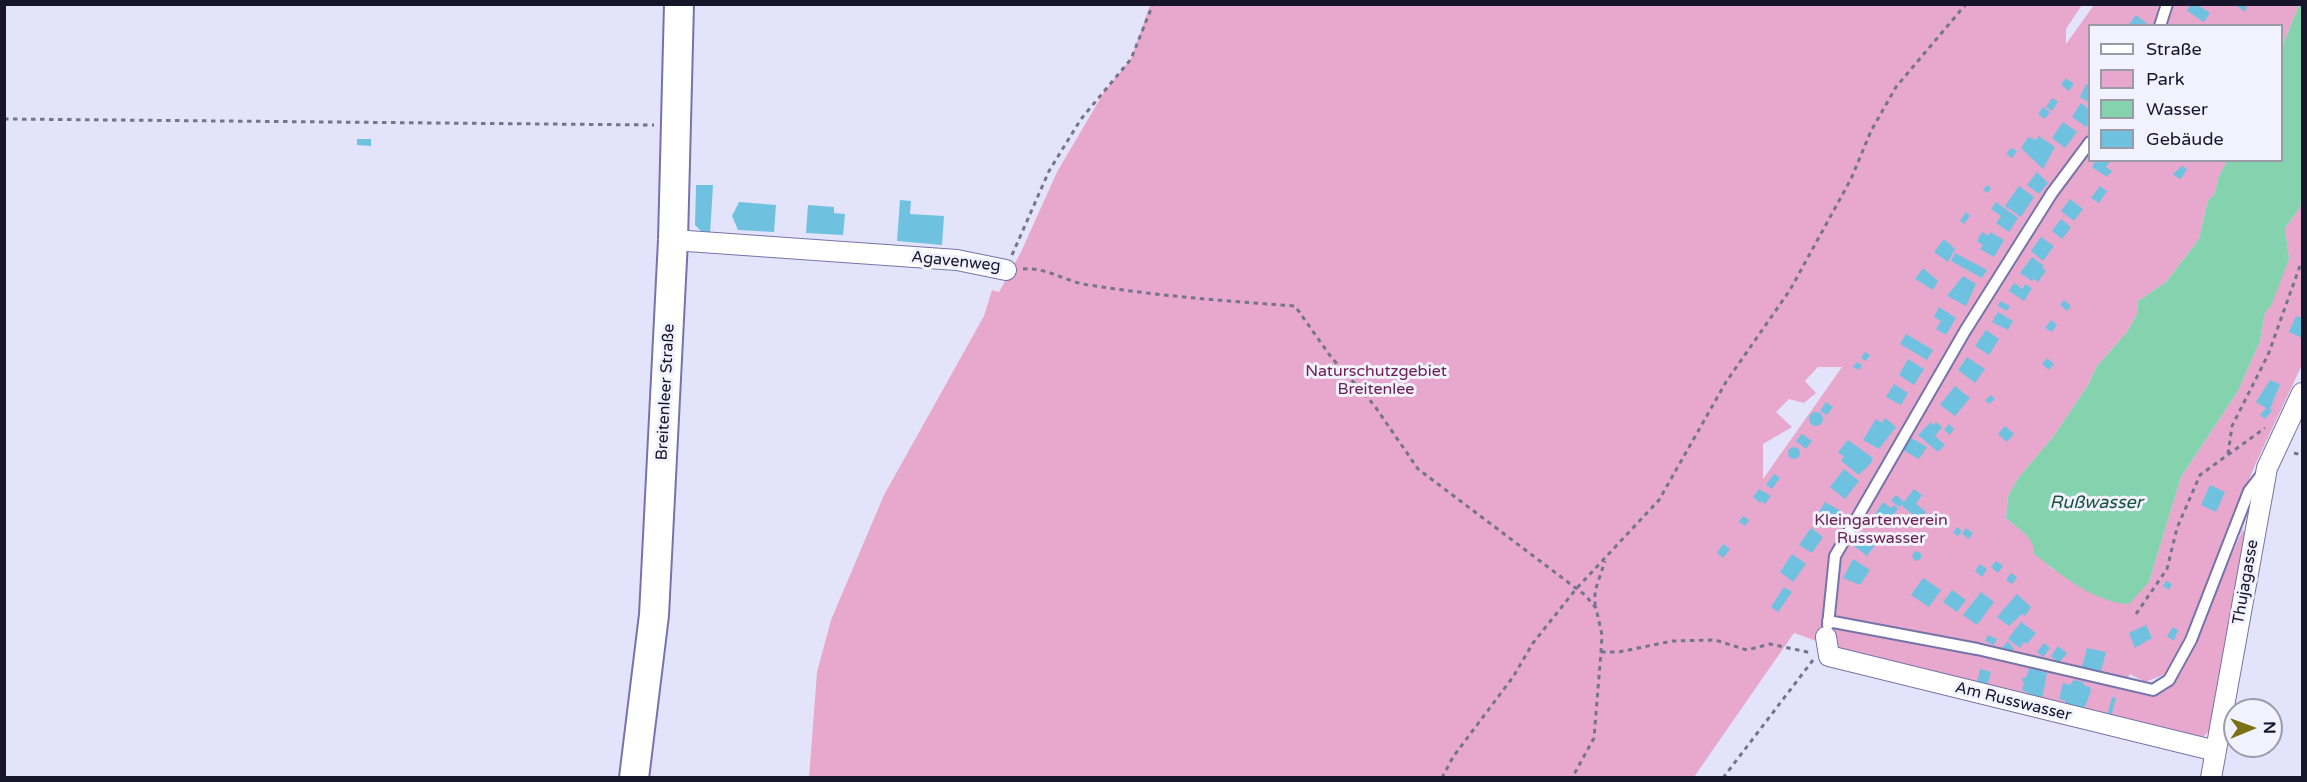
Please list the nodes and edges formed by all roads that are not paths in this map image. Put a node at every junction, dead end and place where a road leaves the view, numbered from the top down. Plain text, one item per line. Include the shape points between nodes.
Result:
1 (679, 4) edge
2 (2167, 4) edge
3 (2161, 24) edge
4 (2088, 145) edge
5 (673, 240) junction
6 (1006, 270) road end
7 (2302, 393) edge
8 (2267, 468) junction
9 (1828, 638) junction
10 (2216, 751) junction
11 (634, 777) edge
12 (2211, 777) edge

1 - 5 main road, Breitenleer Straße
2 - 3 lane
4 - 9 lane via 2052,193 1965,331 1835,556
5 - 6 street, Agavenweg via 957,260
5 - 11 main road, Breitenleer Straße via 654,615
7 - 8 street, Thujagasse
8 - 9 lane via 2248,491 2192,640 2169,680 2153,690 1935,640
8 - 10 street, Thujagasse
9 - 10 street, Am Russwasser
10 - 12 street, Thujagasse

